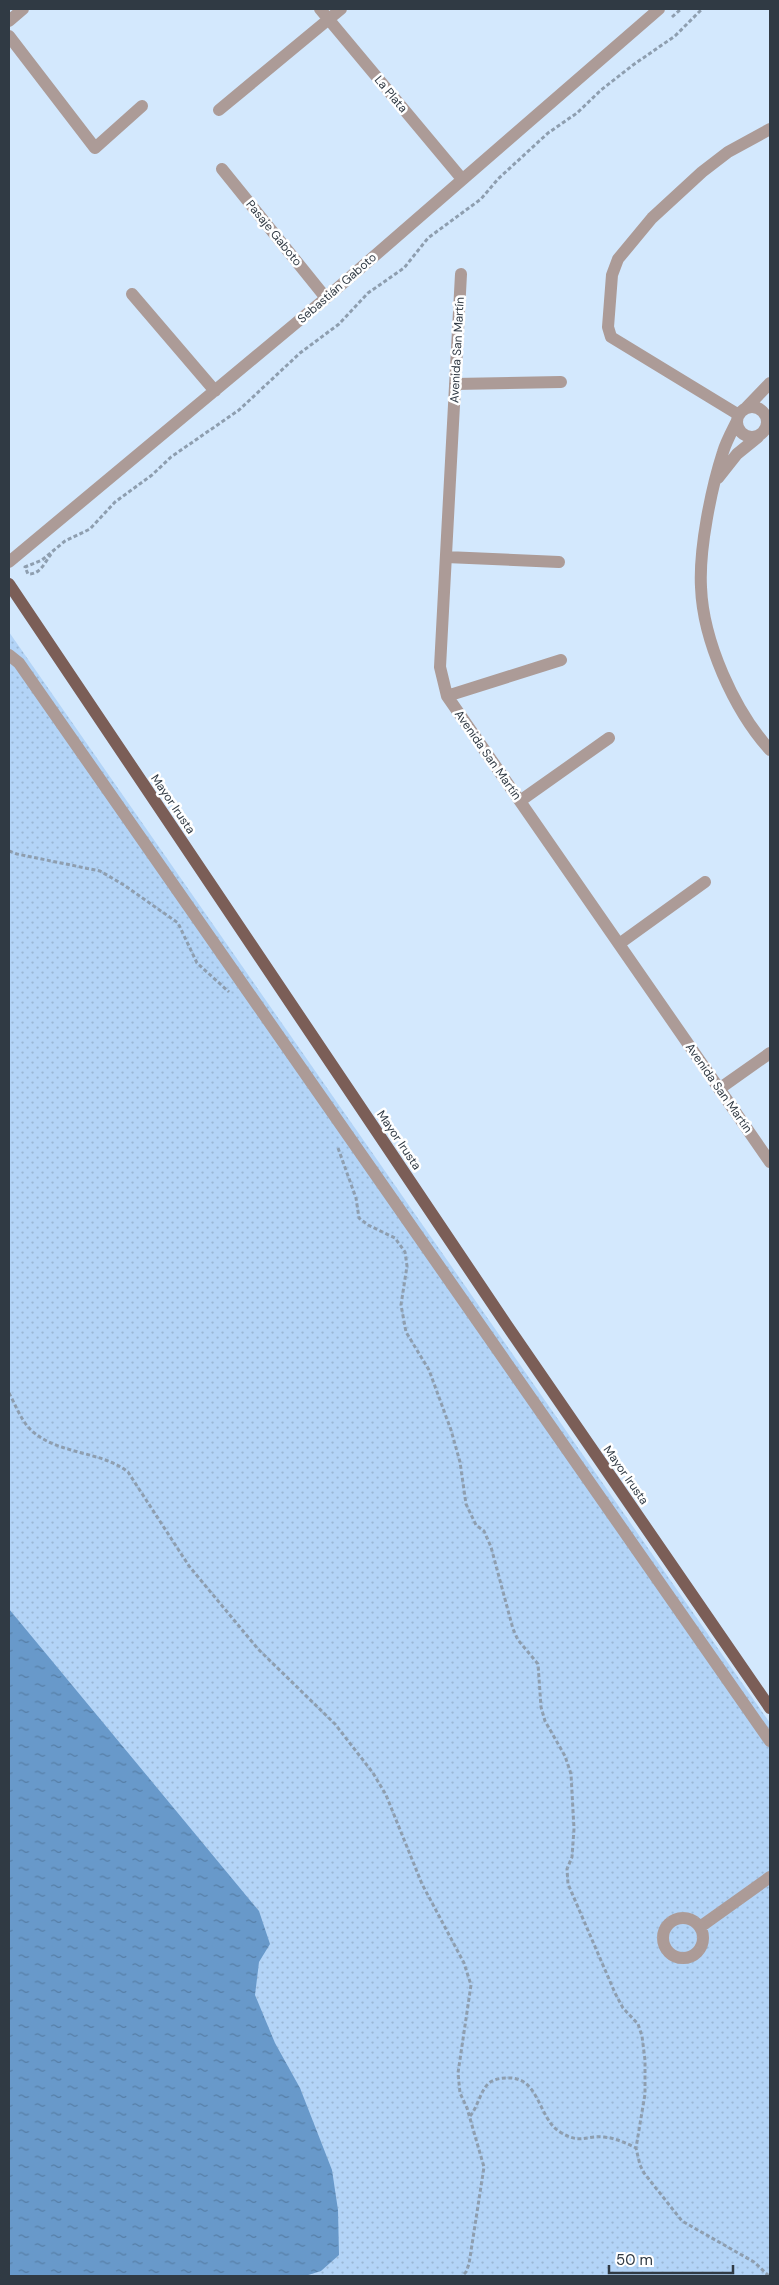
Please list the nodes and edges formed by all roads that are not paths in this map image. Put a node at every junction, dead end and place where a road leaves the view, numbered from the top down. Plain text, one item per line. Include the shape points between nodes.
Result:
1 (23, 9) edge
2 (320, 9) edge
3 (341, 9) edge
4 (659, 9) edge
5 (328, 19) junction
6 (9, 21) edge
7 (9, 36) edge
8 (142, 106) dead end
9 (219, 110) dead end
10 (770, 129) edge
11 (222, 169) dead end
12 (462, 179) junction
13 (461, 274) dead end
14 (132, 294) dead end
15 (326, 298) junction
16 (561, 382) dead end
17 (455, 384) junction
18 (770, 384) edge
19 (215, 391) junction
20 (769, 414) edge
21 (740, 415) junction
22 (758, 436) junction
23 (716, 480) junction
24 (446, 557) junction
25 (9, 562) edge
26 (559, 562) dead end
27 (9, 584) edge
28 (9, 655) edge
29 (561, 660) dead end
30 (447, 696) junction
31 (609, 738) dead end
32 (770, 750) edge
33 (520, 801) junction
34 (705, 882) dead end
35 (618, 944) junction
36 (770, 1053) edge
37 (719, 1089) junction
38 (770, 1162) edge
39 (770, 1708) edge
40 (770, 1741) edge
41 (770, 1876) edge
42 (700, 1927) dead end

1 - 6 street
2 - 5 street, La Plata
3 - 5 street
4 - 12 street, Sebastián Gaboto
5 - 9 street
5 - 12 street, La Plata
7 - 8 street via 96,148
10 - 21 street via 728,152 652,218 618,259 612,275 608,327 611,337
11 - 15 street, Pasaje Gaboto
12 - 15 street, Sebastián Gaboto
13 - 17 street, Avenida San Martín
14 - 19 street
15 - 19 street, Sebastián Gaboto
16 - 17 street
17 - 24 street, Avenida San Martín
18 - 21 street
19 - 25 street, Sebastián Gaboto
20 - 21 street via 759,409
20 - 22 street via 765,430
21 - 22 street via 737,426 743,435
21 - 23 street via 723,452
22 - 23 street via 737,454
23 - 32 street via 703,552 701,588 706,618 724,676 742,712
24 - 26 street
24 - 30 street, Avenida San Martín via 440,667
27 - 39 main road, Mayor Irusta via 500,1315
28 - 40 street via 20,663
29 - 30 street
30 - 33 street, Avenida San Martín
31 - 33 street
33 - 35 street, Avenida San Martín
34 - 35 street
35 - 37 street, Avenida San Martín
36 - 37 street
37 - 38 street, Avenida San Martín
41 - 42 street

